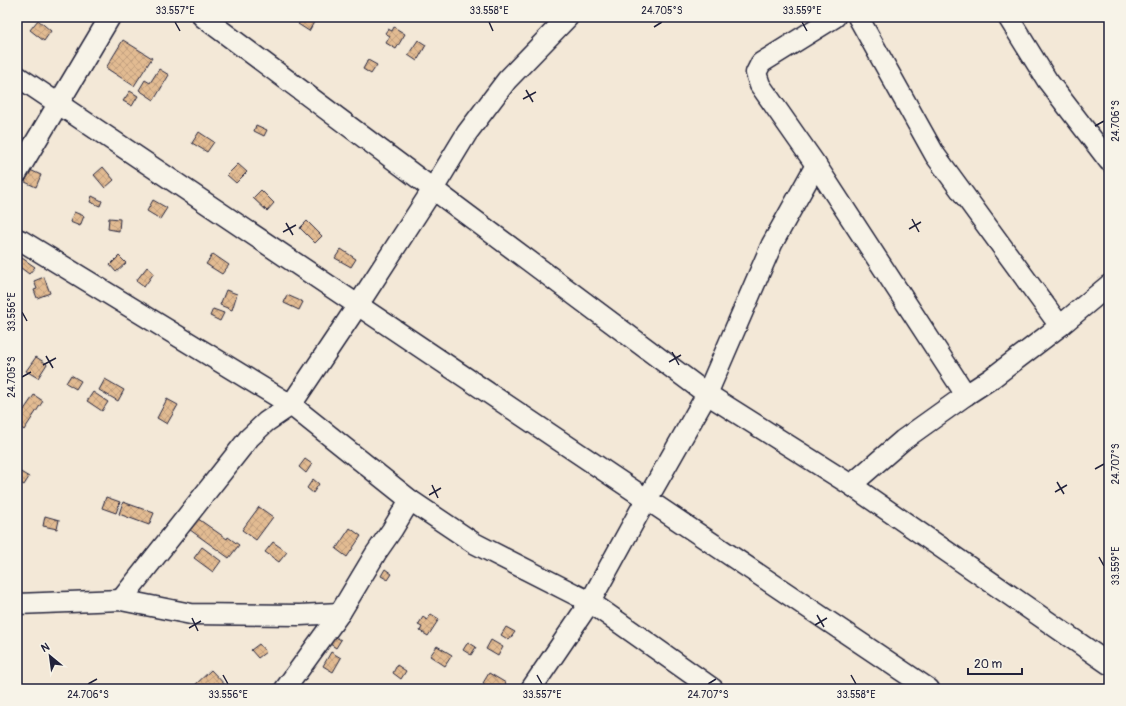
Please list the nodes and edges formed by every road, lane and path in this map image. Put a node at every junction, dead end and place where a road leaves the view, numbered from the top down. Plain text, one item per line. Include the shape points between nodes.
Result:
1 (110, 17) edge
2 (203, 17) edge
3 (568, 17) edge
4 (835, 17) edge
5 (858, 17) edge
6 (1008, 17) edge
7 (17, 76) edge
8 (58, 103) junction
9 (1109, 161) edge
10 (816, 164) junction
11 (17, 173) edge
12 (433, 189) junction
13 (17, 240) edge
14 (1109, 285) edge
15 (358, 305) junction
16 (1060, 326) junction
17 (707, 394) junction
18 (966, 395) junction
19 (291, 405) junction
20 (851, 485) junction
21 (647, 498) junction
22 (410, 500) junction
23 (121, 600) junction
24 (590, 602) junction
25 (17, 604) edge
26 (340, 613) junction
27 (1109, 664) edge
28 (285, 689) edge
29 (531, 689) edge
30 (713, 689) edge
31 (929, 689) edge

1 - 8 street
2 - 12 street
3 - 12 street via 507,80 467,133
4 - 10 street via 761,63 756,73 760,85
5 - 16 street via 935,155
6 - 9 street via 1047,80
7 - 8 street
8 - 11 street
8 - 15 street
10 - 17 street via 772,244
10 - 18 street
12 - 15 street
12 - 17 street
13 - 19 street
14 - 16 street
15 - 19 street
15 - 21 street
16 - 18 street
17 - 20 street
17 - 21 street
18 - 20 street via 903,440
19 - 22 street
19 - 23 street via 248,438
20 - 27 street
21 - 24 street
21 - 31 street
22 - 24 street via 474,543
22 - 26 street
23 - 25 street
23 - 26 street via 191,614
24 - 29 street
24 - 30 street
26 - 28 street

